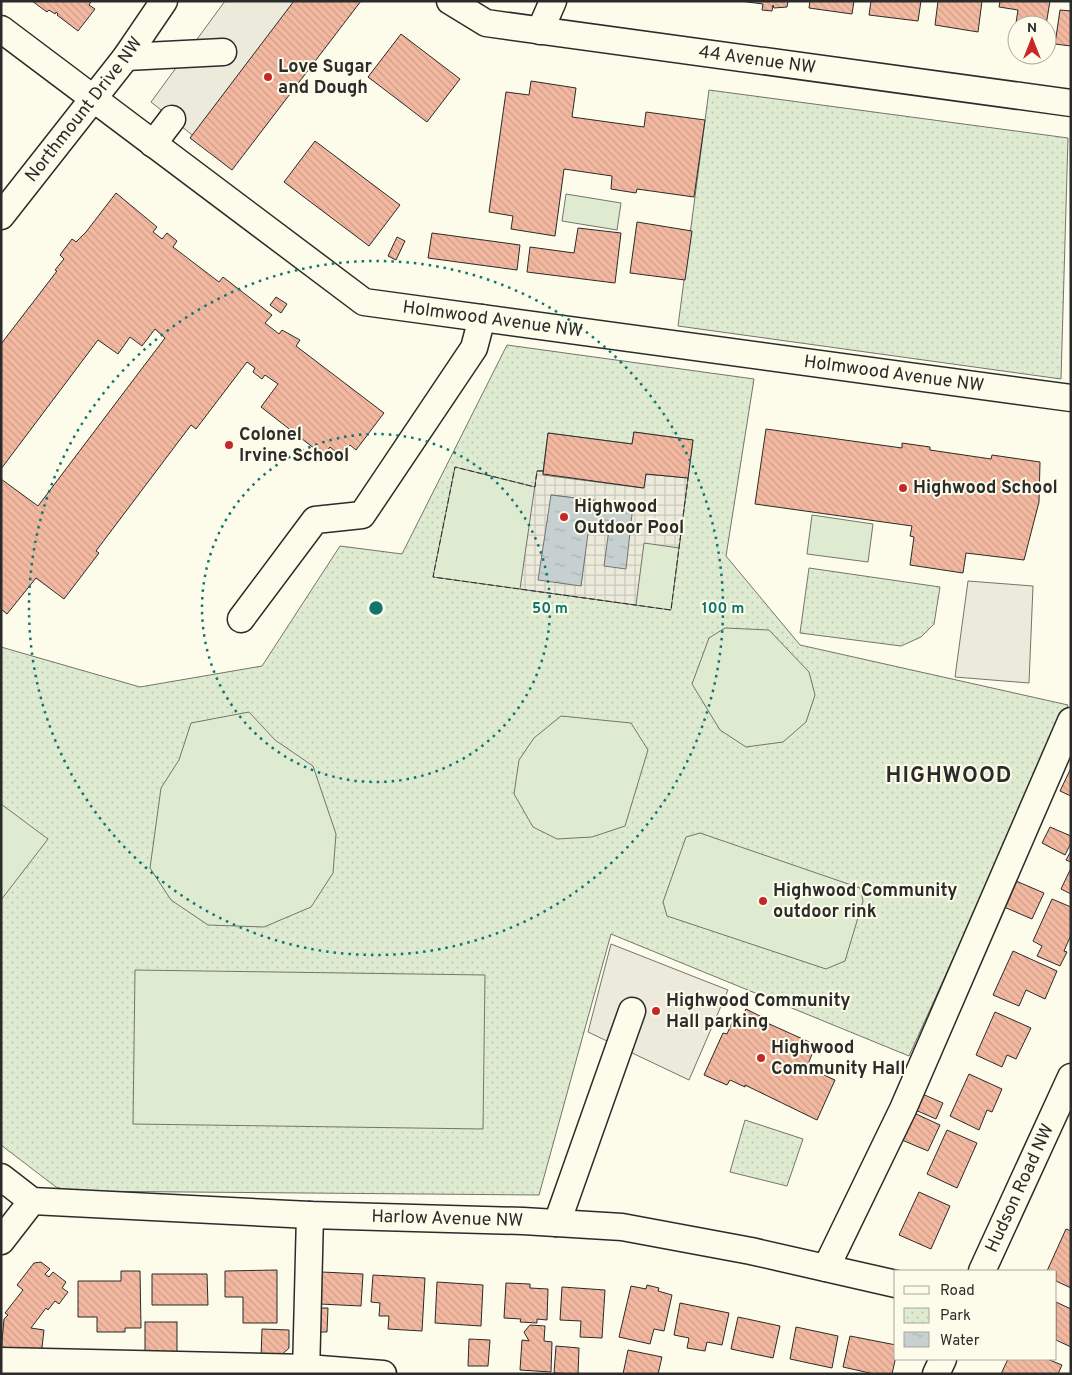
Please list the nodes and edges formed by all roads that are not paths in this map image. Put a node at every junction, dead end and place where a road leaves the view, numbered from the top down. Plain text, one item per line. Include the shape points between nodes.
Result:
1 (164, 1) edge
2 (450, 1) edge
3 (553, 1) edge
4 (1, 29) edge
5 (540, 31) junction
6 (223, 52) dead end
7 (126, 57) junction
8 (93, 99) junction
9 (1071, 103) edge
10 (172, 119) dead end
11 (153, 144) junction
12 (1, 216) edge
13 (482, 318) junction
14 (1071, 398) edge
15 (241, 619) dead end
16 (1071, 721) edge
17 (632, 1011) dead end
18 (1071, 1077) edge
19 (1, 1177) edge
20 (32, 1201) junction
21 (310, 1215) junction
22 (557, 1223) junction
23 (1, 1241) edge
24 (826, 1268) junction
25 (982, 1270) edge
26 (894, 1284) edge
27 (943, 1360) edge
28 (1, 1361) edge
29 (307, 1371) edge
30 (383, 1374) edge
31 (936, 1374) edge

1 - 7 street, Northmount Drive NW
2 - 5 street, 44 Avenue NW via 486,23
3 - 5 street
4 - 8 street, Holmwood Avenue NW
5 - 9 street, 44 Avenue NW
6 - 7 street
7 - 8 street, Northmount Drive NW
8 - 11 street, Holmwood Avenue NW
8 - 12 street, Northmount Drive NW
10 - 11 street
11 - 13 street, Holmwood Avenue NW via 364,302
13 - 14 street, Holmwood Avenue NW
13 - 15 street via 474,348 362,515 315,520
16 - 24 street via 903,1109
17 - 22 street
18 - 25 street, Hudson Road NW
19 - 20 street
20 - 21 street, Harlow Avenue NW
20 - 23 street
21 - 22 street, Harlow Avenue NW
21 - 29 street
22 - 24 street, Harlow Avenue NW via 622,1227
24 - 26 street, Harlow Avenue NW
27 - 31 street
28 - 29 street
29 - 30 street

